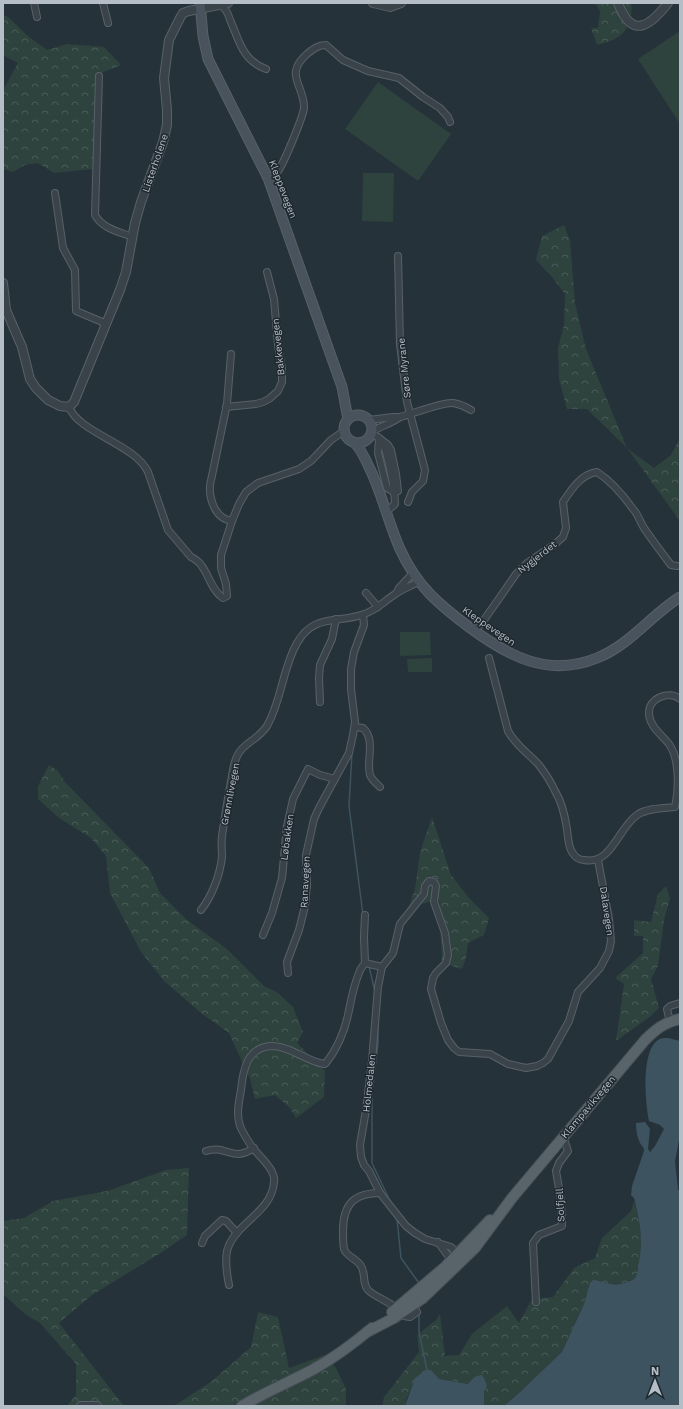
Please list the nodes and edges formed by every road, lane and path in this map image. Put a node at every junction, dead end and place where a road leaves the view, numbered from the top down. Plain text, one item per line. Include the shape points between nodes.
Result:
1 (34, 3) edge
2 (103, 3) edge
3 (228, 3) edge
4 (373, 3) edge
5 (401, 3) edge
6 (618, 3) edge
7 (668, 3) edge
8 (220, 5) junction
9 (200, 6) edge
10 (37, 17) dead end
11 (108, 23) dead end
12 (266, 69) dead end
13 (99, 76) dead end
14 (450, 122) dead end
15 (268, 178) junction
16 (55, 193) dead end
17 (132, 237) junction
18 (398, 256) dead end
19 (267, 272) dead end
20 (3, 282) edge
21 (107, 324) junction
22 (231, 354) dead end
23 (342, 388) junction
24 (226, 407) junction
25 (69, 408) junction
26 (471, 410) dead end
27 (410, 414) junction
28 (358, 415) junction
29 (400, 417) junction
30 (348, 419) junction
31 (369, 420) junction
32 (344, 431) junction
33 (373, 436) junction
34 (355, 443) junction
35 (373, 473) junction
36 (395, 493) junction
37 (408, 502) dead end
38 (386, 512) junction
39 (232, 520) junction
40 (677, 566) dead end
41 (412, 573) junction
42 (418, 582) junction
43 (397, 592) junction
44 (366, 593) dead end
45 (680, 597) edge
46 (378, 607) junction
47 (364, 615) junction
48 (336, 619) junction
49 (474, 631) junction
50 (489, 658) dead end
51 (680, 699) edge
52 (320, 702) dead end
53 (355, 727) junction
54 (335, 779) junction
55 (380, 786) dead end
56 (598, 860) junction
57 (201, 910) dead end
58 (365, 915) dead end
59 (263, 935) dead end
60 (446, 937) joint
61 (365, 963) junction
62 (382, 967) junction
63 (288, 973) dead end
64 (680, 1003) edge
65 (680, 1019) edge
66 (670, 1022) junction
67 (565, 1142) dead end
68 (254, 1148) junction
69 (206, 1150) dead end
70 (380, 1193) junction
71 (236, 1233) junction
72 (202, 1243) dead end
73 (456, 1258) junction
74 (229, 1285) dead end
75 (536, 1302) dead end
76 (392, 1305) dead end
77 (417, 1312) dead end
78 (404, 1316) dead end
79 (80, 1406) edge
80 (96, 1406) edge
81 (242, 1406) edge

1 - 10 street
2 - 11 street
3 - 8 street, Listerholene
4 - 5 street via 390,7
6 - 7 street via 625,18 636,26 651,22
8 - 9 street, Listerholene
8 - 12 street via 227,11 245,55
9 - 15 main road, Kleppevegen via 208,59
9 - 17 street, Listerholene via 183,13 169,40 164,78 167,125
13 - 17 street via 95,214 107,227
14 - 15 street via 440,108 399,78 368,71 342,60 326,45 318,46 304,57 296,70 296,81 304,102 302,116 278,170
15 - 23 main road, Kleppevegen
16 - 21 street via 63,248 75,270 76,311
17 - 21 street, Listerholene via 125,278
18 - 27 street, Søre Myrane via 400,344
19 - 24 street, Bakkevegen via 274,299 282,382 278,391 263,402
20 - 25 street via 6,310 22,347 30,379 48,400
21 - 25 street, Listerholene via 74,402
22 - 24 street
23 - 28 main road, Kleppevegen
23 - 30 main road, Kleppevegen
24 - 39 street via 209,493 217,512
25 - 39 street via 84,424 128,452 144,466 168,530 191,557 201,564 216,591 223,598 227,596 227,590 221,568 221,555
26 - 27 street via 458,404 448,404
27 - 29 street
27 - 37 street via 425,473 423,481 412,492
28 - 30 main road
28 - 31 main road
29 - 31 street
29 - 33 street via 378,428
30 - 32 main road
31 - 33 main road
32 - 34 main road via 348,439
32 - 39 street via 331,440 312,461 250,488 243,496
33 - 34 main road via 362,443
33 - 35 main road, Kleppevegen
33 - 36 street via 387,488
33 - 36 street via 391,450 398,484 398,491
34 - 35 main road, Kleppevegen
35 - 38 main road, Kleppevegen
36 - 38 street via 395,504
38 - 41 main road, Kleppevegen
40 - 49 street, Nygjerdet via 671,565 647,533 634,509 606,478 597,472 590,473 574,487 563,502 566,528 562,539 527,563 516,574
41 - 42 main road, Kleppevegen
41 - 43 street, Grønnlivegen
42 - 43 street, Grønnlivegen
42 - 49 main road, Kleppevegen via 437,602
43 - 46 street, Grønnlivegen
44 - 46 street
45 - 49 main road, Kleppevegen via 614,649 595,659 574,664 548,665 527,661 507,652
46 - 47 street, Grønnlivegen
47 - 48 street, Grønnlivegen
47 - 53 street, Ranavegen via 364,625 351,669
48 - 52 street via 332,639 320,665
48 - 57 street, Grønnlivegen via 312,627 298,642 267,725 262,734 244,747 237,756 222,836 221,864 208,900
50 - 56 street via 508,731 519,747 542,769 558,796 572,852 583,860
51 - 56 street via 663,696 651,703 649,710 649,718 669,744 674,756 678,796 676,807 659,808 636,815
53 - 54 street, Ranavegen via 349,753
53 - 55 street via 364,728 368,735 370,773
54 - 59 street, Løbakken via 308,769 294,796 286,832 283,874
54 - 63 street, Ranavegen via 319,808 311,834 306,855 305,906 288,962
56 - 60 street, Dalavegen via 609,919 609,951 600,968 578,992 570,1021 552,1054 543,1063 520,1068 490,1054 461,1052 454,1048 441,1023 432,989 434,976 448,958
58 - 61 street
60 - 62 street, Holmedalen via 434,902 436,884 429,881 424,894 400,924 393,953
61 - 62 street
61 - 68 street via 357,976 341,1037 325,1064 278,1047 258,1049 247,1061 238,1108 240,1126
62 - 70 street, Holmedalen via 360,1145 362,1162
64 - 66 street via 667,1009
65 - 66 main road, Klampavikvegen
66 - 73 main road, Klampavikvegen via 658,1028 645,1040 512,1198
67 - 75 street, Solfjell via 568,1151 556,1171 562,1226 539,1235 532,1245
68 - 69 street via 239,1155 215,1148
68 - 71 street via 272,1172 274,1184 268,1200
70 - 73 street, Holmedalen via 406,1226 418,1235 451,1247
70 - 76 street via 360,1195 349,1204 343,1227 344,1249 362,1267 369,1291
71 - 72 street via 222,1220 205,1236
71 - 74 street via 227,1251
73 - 81 main road, Klampavikvegen via 431,1290 394,1318 367,1332 316,1368
77 - 78 street via 410,1317
79 - 80 street

